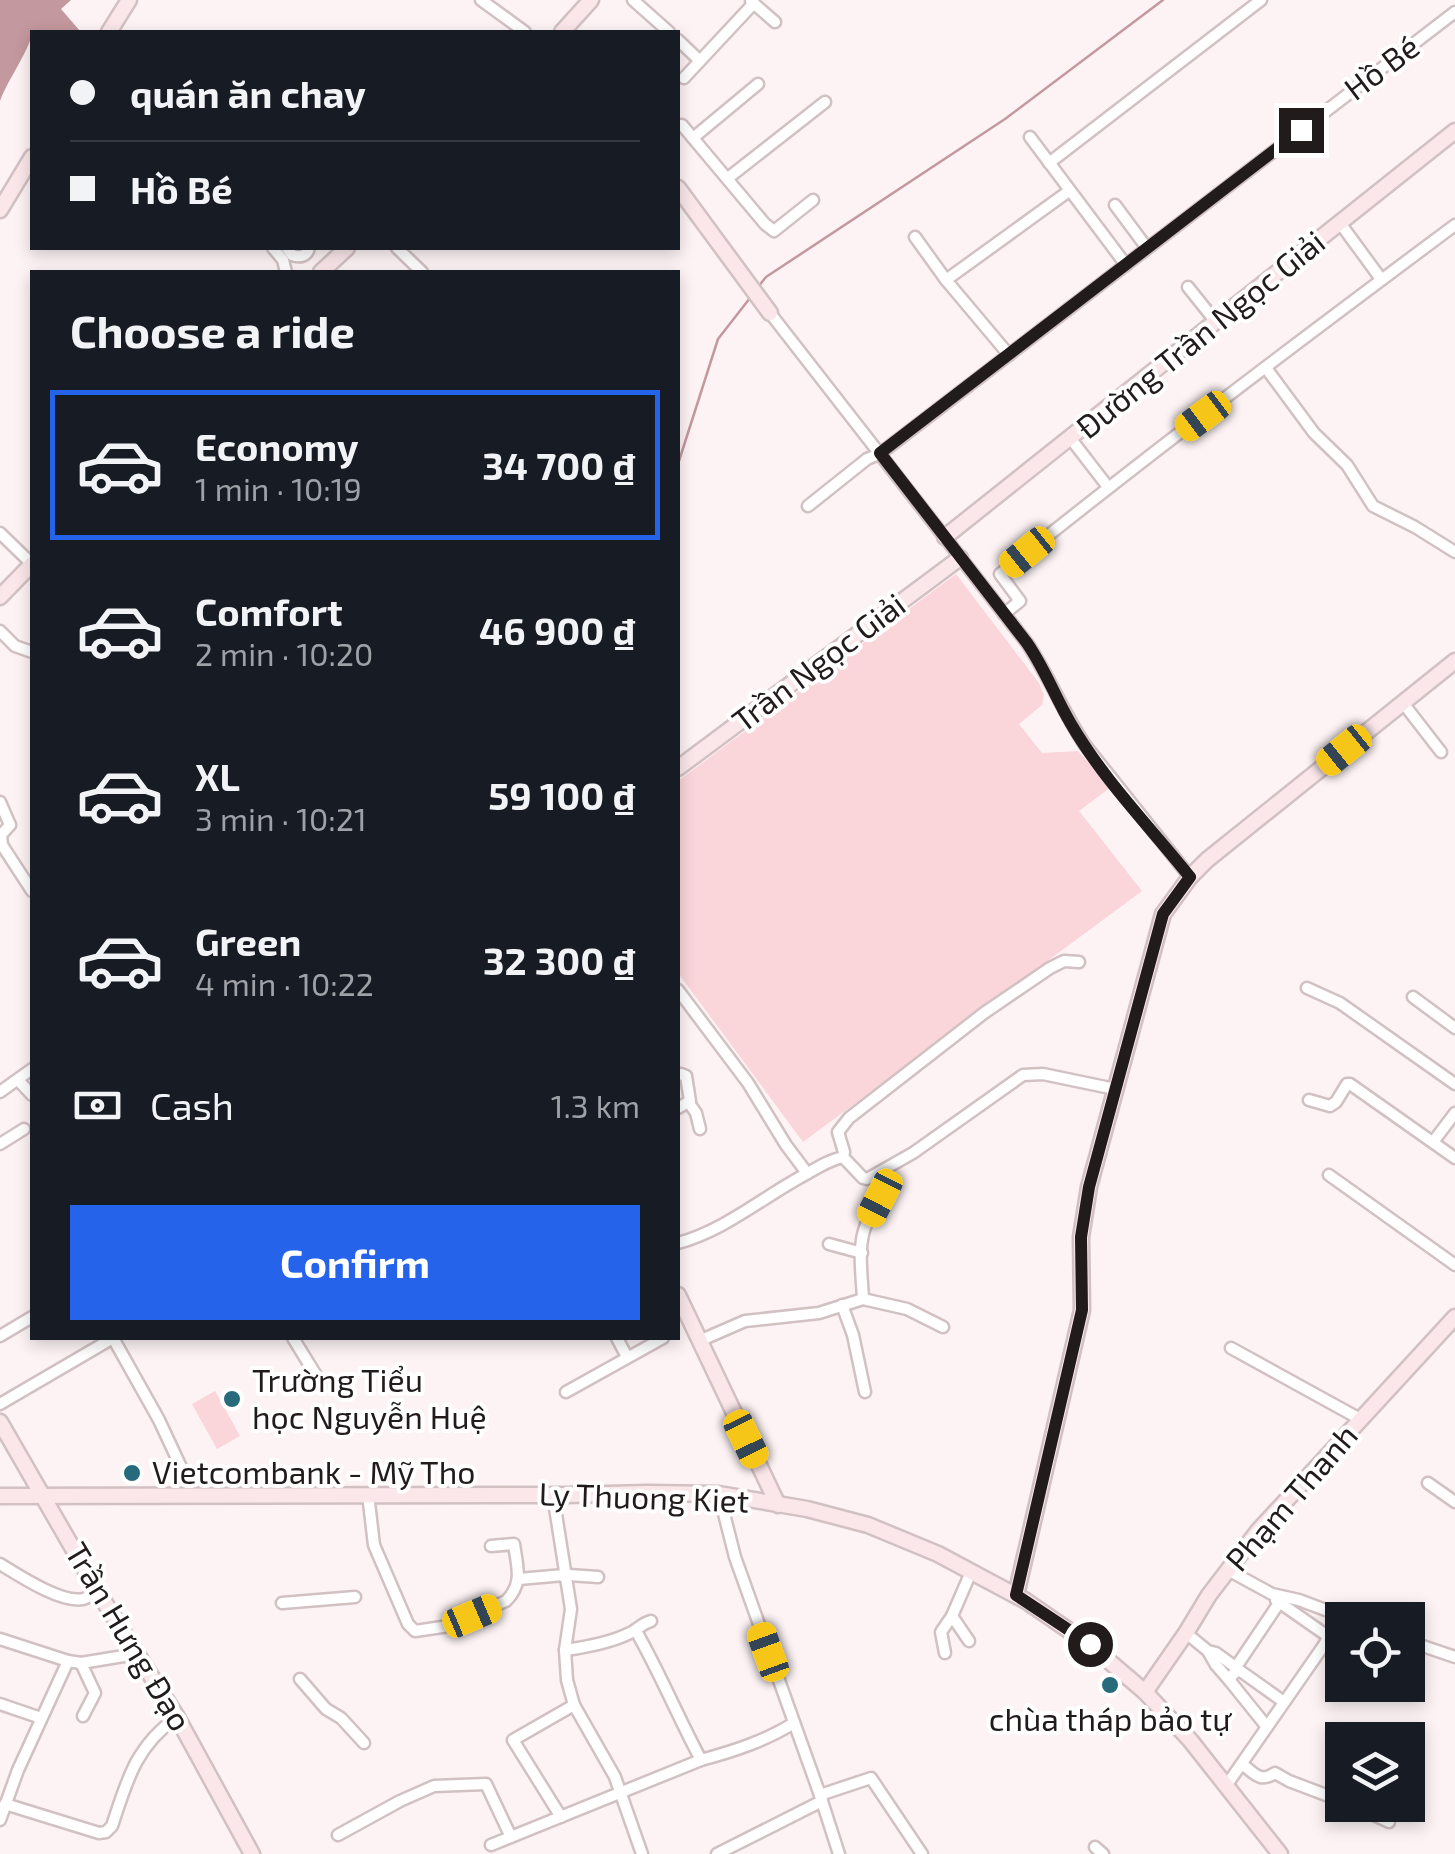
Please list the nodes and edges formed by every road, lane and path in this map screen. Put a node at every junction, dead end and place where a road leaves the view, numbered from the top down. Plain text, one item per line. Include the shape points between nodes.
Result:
1 (129, 0) edge
2 (481, 0) edge
3 (634, 0) edge
4 (1261, 0) edge
5 (587, 2) edge
6 (752, 2) edge
7 (1455, 12) edge
8 (775, 22) dead end
9 (110, 30) edge
10 (522, 30) edge
11 (564, 30) edge
12 (667, 30) edge
13 (680, 42) edge
14 (700, 60) junction
15 (684, 78) dead end
16 (758, 84) dead end
17 (825, 102) dead end
18 (680, 125) edge
19 (1455, 131) edge
20 (1030, 137) dead end
21 (693, 138) junction
22 (30, 160) edge
23 (1049, 163) junction
24 (728, 178) junction
25 (1069, 190) junction
26 (680, 191) edge
27 (812, 200) dead end
28 (1115, 205) dead end
29 (0, 210) edge
30 (1340, 223) junction
31 (1455, 225) edge
32 (916, 238) dead end
33 (1147, 248) junction
34 (345, 250) edge
35 (399, 250) edge
36 (293, 251) edge
37 (1126, 265) junction
38 (324, 270) edge
39 (420, 270) edge
40 (1383, 277) junction
41 (1404, 278) dead end
42 (946, 280) junction
43 (1188, 287) dead end
44 (770, 313) joint
45 (1216, 322) junction
46 (1009, 355) junction
47 (1266, 368) junction
48 (1070, 439) junction
49 (880, 453) junction
50 (1108, 487) junction
51 (808, 506) dead end
52 (0, 533) edge
53 (945, 538) junction
54 (1455, 552) edge
55 (960, 558) junction
56 (30, 562) edge
57 (30, 566) edge
58 (0, 597) edge
59 (1004, 614) junction
60 (0, 631) edge
61 (30, 651) edge
62 (1455, 662) edge
63 (1403, 703) junction
64 (1441, 752) dead end
65 (680, 767) edge
66 (0, 802) edge
67 (1190, 877) junction
68 (30, 888) edge
69 (1079, 962) dead end
70 (1307, 988) dead end
71 (680, 993) edge
72 (1412, 997) dead end
73 (689, 1005) junction
74 (680, 1011) edge
75 (1455, 1028) edge
76 (30, 1071) edge
77 (680, 1075) edge
78 (18, 1080) junction
79 (1455, 1084) edge
80 (1116, 1089) junction
81 (0, 1092) edge
82 (30, 1093) edge
83 (1308, 1100) dead end
84 (683, 1106) edge
85 (1455, 1114) edge
86 (700, 1128) dead end
87 (24, 1129) dead end
88 (1433, 1142) junction
89 (0, 1144) edge
90 (843, 1156) junction
91 (1455, 1158) edge
92 (880, 1172) junction
93 (807, 1173) junction
94 (1329, 1175) dead end
95 (680, 1243) edge
96 (829, 1244) dead end
97 (862, 1253) junction
98 (1455, 1266) edge
99 (863, 1299) junction
100 (680, 1303) edge
101 (842, 1304) junction
102 (1455, 1317) edge
103 (30, 1319) edge
104 (942, 1328) dead end
105 (0, 1336) edge
106 (110, 1340) edge
107 (114, 1340) edge
108 (294, 1340) edge
109 (618, 1340) edge
110 (659, 1340) edge
111 (699, 1341) junction
112 (1230, 1348) dead end
113 (627, 1357) junction
114 (322, 1385) dead end
115 (566, 1392) dead end
116 (865, 1392) dead end
117 (0, 1404) edge
118 (1360, 1419) junction
119 (0, 1422) edge
120 (187, 1480) dead end
121 (1428, 1484) dead end
122 (368, 1494) junction
123 (719, 1494) junction
124 (43, 1495) junction
125 (552, 1495) junction
126 (0, 1496) edge
127 (1455, 1502) edge
128 (778, 1504) junction
129 (491, 1546) dead end
130 (0, 1564) edge
131 (1228, 1570) junction
132 (972, 1572) junction
133 (564, 1576) junction
134 (598, 1578) dead end
135 (519, 1579) junction
136 (98, 1592) junction
137 (1016, 1595) junction
138 (355, 1596) dead end
139 (1278, 1598) junction
140 (282, 1603) dead end
141 (1325, 1612) edge
142 (952, 1616) junction
143 (651, 1621) dead end
144 (636, 1631) junction
145 (1186, 1633) junction
146 (1325, 1635) edge
147 (0, 1639) edge
148 (969, 1641) dead end
149 (1325, 1641) edge
150 (1425, 1647) edge
151 (566, 1650) junction
152 (1208, 1651) junction
153 (944, 1653) dead end
154 (136, 1654) junction
155 (1455, 1658) edge
156 (68, 1661) junction
157 (81, 1663) junction
158 (1238, 1668) junction
159 (300, 1678) dead end
160 (1230, 1681) junction
161 (1145, 1692) junction
162 (1284, 1702) junction
163 (0, 1704) edge
164 (574, 1704) junction
165 (82, 1716) dead end
166 (178, 1717) junction
167 (41, 1718) junction
168 (794, 1723) junction
169 (1267, 1728) junction
170 (364, 1743) dead end
171 (701, 1760) junction
172 (1242, 1764) junction
173 (1226, 1786) junction
174 (619, 1794) junction
175 (1325, 1795) edge
176 (821, 1798) junction
177 (4, 1804) junction
178 (560, 1817) junction
179 (0, 1820) edge
180 (338, 1835) dead end
181 (511, 1837) junction
182 (491, 1845) dead end
183 (249, 1853) edge
184 (642, 1854) edge
185 (717, 1854) edge
186 (839, 1854) edge
187 (922, 1854) edge
188 (1280, 1854) edge

1 - 9 street
2 - 10 street
3 - 12 street
4 - 23 street
5 - 11 street
6 - 8 street
6 - 14 street
7 - 33 street, Hồ Bé
13 - 14 street
14 - 15 street
16 - 21 street
17 - 24 street
18 - 21 street
19 - 30 street, Đường Trần Ngọc Giải
20 - 23 street
21 - 24 street
22 - 29 street
23 - 25 street
24 - 27 street via 774,231
25 - 37 street
25 - 42 street
26 - 44 street
28 - 33 street
30 - 40 street
30 - 45 street, Đường Trần Ngọc Giải
31 - 40 street
32 - 42 street
33 - 37 street, Hồ Bé
34 - 38 street
35 - 39 street
36 - 38 street
37 - 46 street, Hồ Bé
40 - 41 street
40 - 47 street
42 - 46 street
43 - 45 street
44 - 49 street
45 - 48 street, Đường Trần Ngọc Giải
46 - 49 street, Hồ Bé
47 - 50 street
47 - 54 street via 1374,506
48 - 50 street
48 - 53 street, Đường Trần Ngọc Giải
49 - 51 street, Hồ Bé
49 - 53 street
50 - 59 street via 1000,574 1020,601
52 - 56 street
53 - 55 street
55 - 59 street
55 - 65 street, Trần Ngọc Giải
57 - 58 street
59 - 67 street via 1098,764
60 - 61 street
62 - 63 street
63 - 64 street
63 - 67 street
66 - 68 street via 10,825 2,845
67 - 80 street via 1163,914
69 - 90 street via 1050,968 850,1118 838,1132
70 - 79 street via 1340,1003
71 - 73 street
72 - 75 street
73 - 74 street
73 - 93 street
76 - 78 street
77 - 84 street via 686,1076
78 - 81 street
78 - 82 street
80 - 92 street via 1024,1075
80 - 137 street via 1081,1237 1082,1310
83 - 88 street via 1333,1104 1350,1084
84 - 86 street via 696,1113
85 - 88 street
87 - 89 street
88 - 91 street
90 - 92 street via 863,1178
90 - 93 street
92 - 97 street via 884,1190 864,1230
93 - 95 street
94 - 98 street
96 - 97 street
97 - 99 street
99 - 101 street
99 - 104 street via 907,1309
100 - 111 street
101 - 111 street via 745,1321
101 - 116 street
102 - 118 street, Phạm Thanh
103 - 105 street
106 - 117 street
107 - 120 street
108 - 114 street
109 - 113 street
110 - 113 street
111 - 128 street
112 - 118 street
113 - 115 street
118 - 131 street, Phạm Thanh
119 - 124 street, Trần Hưng Đạo
121 - 127 street
122 - 124 street, Ly Thuong Kiet
122 - 125 street, Ly Thuong Kiet
122 - 135 street via 374,1545 415,1631 448,1626 506,1600
123 - 125 street, Ly Thuong Kiet
123 - 128 street, Ly Thuong Kiet
123 - 168 street
124 - 126 street, Ly Thuong Kiet
124 - 136 street, Trần Hưng Đạo
125 - 133 street
128 - 132 street, Ly Thuong Kiet via 868,1525
129 - 135 street via 514,1544
130 - 136 street via 71,1599
131 - 139 street
131 - 145 street, Phạm Thanh
132 - 137 street, Ly Thuong Kiet
132 - 142 street
133 - 134 street
133 - 135 street
133 - 151 street via 571,1609
136 - 154 street, Trần Hưng Đạo
137 - 161 street, Ly Thuong Kiet via 1090,1644
138 - 140 street
139 - 141 street
139 - 146 street
139 - 158 street
142 - 148 street
142 - 153 street via 941,1632
143 - 144 street
144 - 151 street
144 - 171 street
145 - 152 street
145 - 161 street, Phạm Thanh
147 - 156 street
149 - 162 street
150 - 155 street
151 - 164 street
152 - 158 street
152 - 160 street
154 - 157 street
154 - 166 street, Trần Hưng Đạo
156 - 157 street
156 - 167 street
157 - 165 street via 95,1693
158 - 160 street
158 - 162 street
159 - 170 street
160 - 169 street
161 - 173 street, Ly Thuong Kiet
162 - 169 street
163 - 167 street
164 - 174 street
164 - 178 street via 513,1740
166 - 177 street via 139,1755 106,1832
166 - 183 street, Trần Hưng Đạo
167 - 177 street
168 - 171 street
168 - 176 street
169 - 172 street
171 - 174 street
172 - 173 street
172 - 175 street via 1262,1778 1275,1772
173 - 188 street, Ly Thuong Kiet
174 - 178 street
174 - 184 street
176 - 185 street
176 - 186 street
176 - 187 street via 872,1778
177 - 179 street
178 - 181 street
180 - 181 street via 434,1786 486,1784
181 - 182 street

